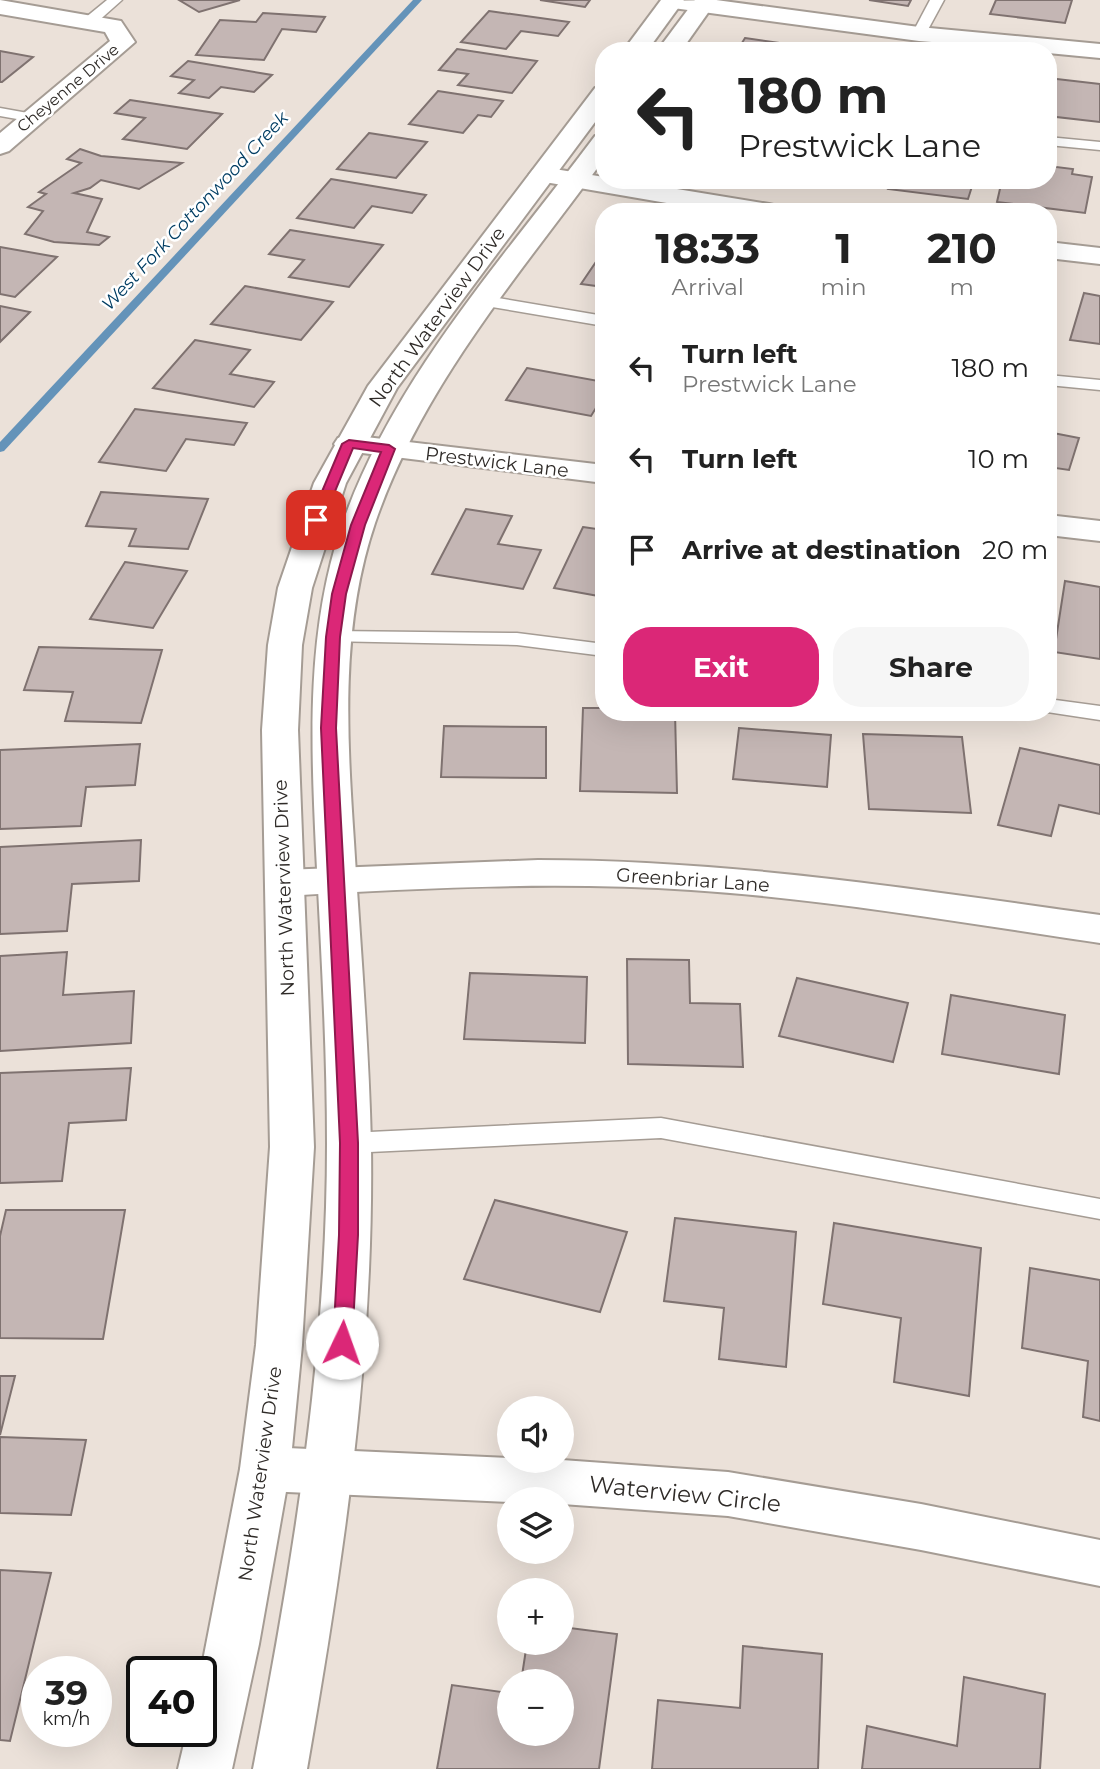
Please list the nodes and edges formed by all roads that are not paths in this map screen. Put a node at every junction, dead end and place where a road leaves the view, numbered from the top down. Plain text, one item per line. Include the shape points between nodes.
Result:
1 (115, 0) edge
2 (673, 0) edge
3 (937, 0) edge
4 (705, 2) edge
5 (0, 8) edge
6 (102, 24) junction
7 (919, 34) junction
8 (642, 42) edge
9 (676, 42) edge
10 (1004, 42) edge
11 (1057, 47) edge
12 (1100, 51) edge
13 (595, 110) edge
14 (0, 113) edge
15 (34, 118) junction
16 (1057, 142) edge
17 (0, 146) edge
18 (1100, 146) edge
19 (595, 148) edge
20 (559, 178) junction
21 (595, 184) edge
22 (627, 189) edge
23 (713, 203) edge
24 (1057, 251) edge
25 (1100, 256) edge
26 (486, 300) junction
27 (595, 319) edge
28 (1057, 381) edge
29 (1100, 385) edge
30 (349, 444) junction
31 (389, 449) junction
32 (595, 473) edge
33 (1057, 527) edge
34 (1100, 531) edge
35 (333, 637) junction
36 (595, 649) edge
37 (1057, 707) edge
38 (1100, 713) edge
39 (337, 880) junction
40 (284, 883) junction
41 (1100, 929) edge
42 (349, 1143) junction
43 (1100, 1209) edge
44 (265, 1469) junction
45 (330, 1472) junction
46 (1100, 1563) edge
47 (205, 1769) edge
48 (280, 1769) edge

1 - 6 lane
2 - 4 street
2 - 8 street
3 - 7 lane
4 - 7 street
4 - 9 street
5 - 6 street
6 - 15 street, Cheyenne Drive via 123,42
7 - 10 street
11 - 12 street
13 - 20 street, North Waterview Drive
14 - 15 lane
15 - 17 street, Cheyenne Drive
16 - 18 lane
19 - 20 street, North Waterview Drive
20 - 21 street
20 - 26 street, North Waterview Drive
20 - 30 street, North Waterview Drive via 405,355
22 - 23 street
24 - 25 street
26 - 27 lane
26 - 31 street, North Waterview Drive via 422,390
28 - 29 lane
30 - 31 street, Prestwick Lane
30 - 40 street, North Waterview Drive via 316,520 295,588 285,645 280,730
31 - 32 street, Prestwick Lane
31 - 35 street, North Waterview Drive via 358,525 339,594
33 - 34 street
35 - 36 lane via 517,639
35 - 39 street, North Waterview Drive via 329,728
37 - 38 lane
39 - 40 street, Greenbriar Lane
39 - 41 street, Greenbriar Lane via 559,872 692,877 840,892
39 - 42 street, North Waterview Drive
40 - 44 street, North Waterview Drive via 292,1147 279,1345
42 - 43 lane via 661,1128
42 - 45 street, North Waterview Drive via 348,1248
44 - 45 street, Waterview Circle
44 - 47 street, North Waterview Drive
45 - 46 street, Waterview Circle via 728,1494
45 - 48 street, North Waterview Drive

